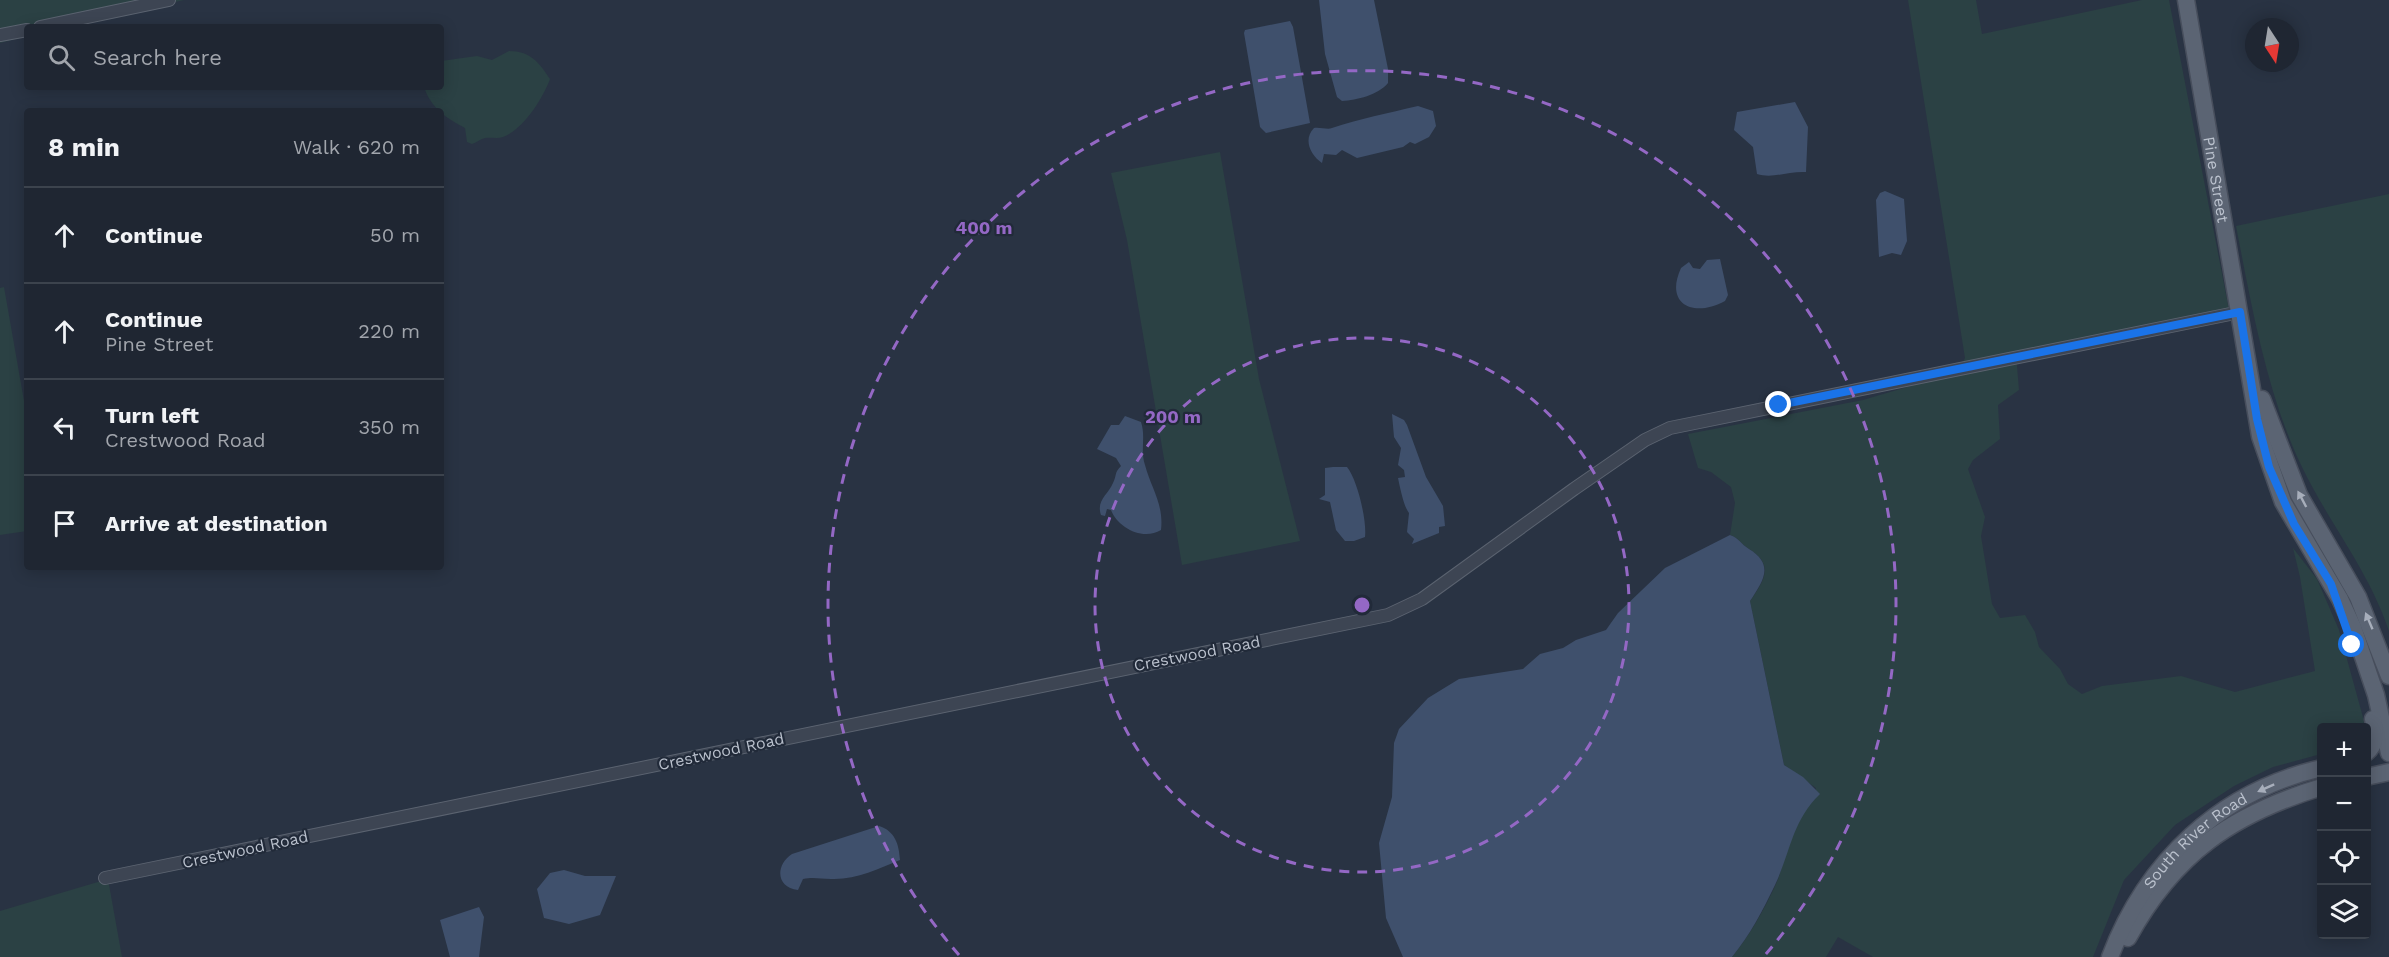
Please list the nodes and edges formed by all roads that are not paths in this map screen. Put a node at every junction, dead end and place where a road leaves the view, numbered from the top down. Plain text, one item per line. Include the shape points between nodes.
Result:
1 (169, 0) edge
2 (2186, 0) edge
3 (54, 24) edge
4 (24, 31) edge
5 (0, 36) edge
6 (2240, 312) junction
7 (2248, 358) junction
8 (2331, 584) junction
9 (2389, 676) edge
10 (2371, 748) edge
11 (2389, 753) edge
12 (2371, 757) edge
13 (2317, 770) edge
14 (2389, 772) edge
15 (2371, 776) edge
16 (2317, 789) edge
17 (105, 878) dead end
18 (2110, 957) edge
19 (2118, 957) edge

1 - 3 street
2 - 6 main road, Pine Street
4 - 5 street
6 - 7 main road, Pine Street
6 - 17 street, Crestwood Road via 1670,428 1574,489 1422,599 1388,615
7 - 8 main road, Pine Street via 2269,467 2294,524
9 -> 7 main road, Pine Street via 2358,597 2284,462
8 - 10 main road via 2375,726
8 - 11 main road, Pine Street via 2359,644
11 - 12 main road
13 -> 18 main road, South River Road via 2242,800 2178,847 2142,889
14 - 15 main road
16 - 19 main road, South River Road via 2257,809 2215,835 2182,864 2152,899

